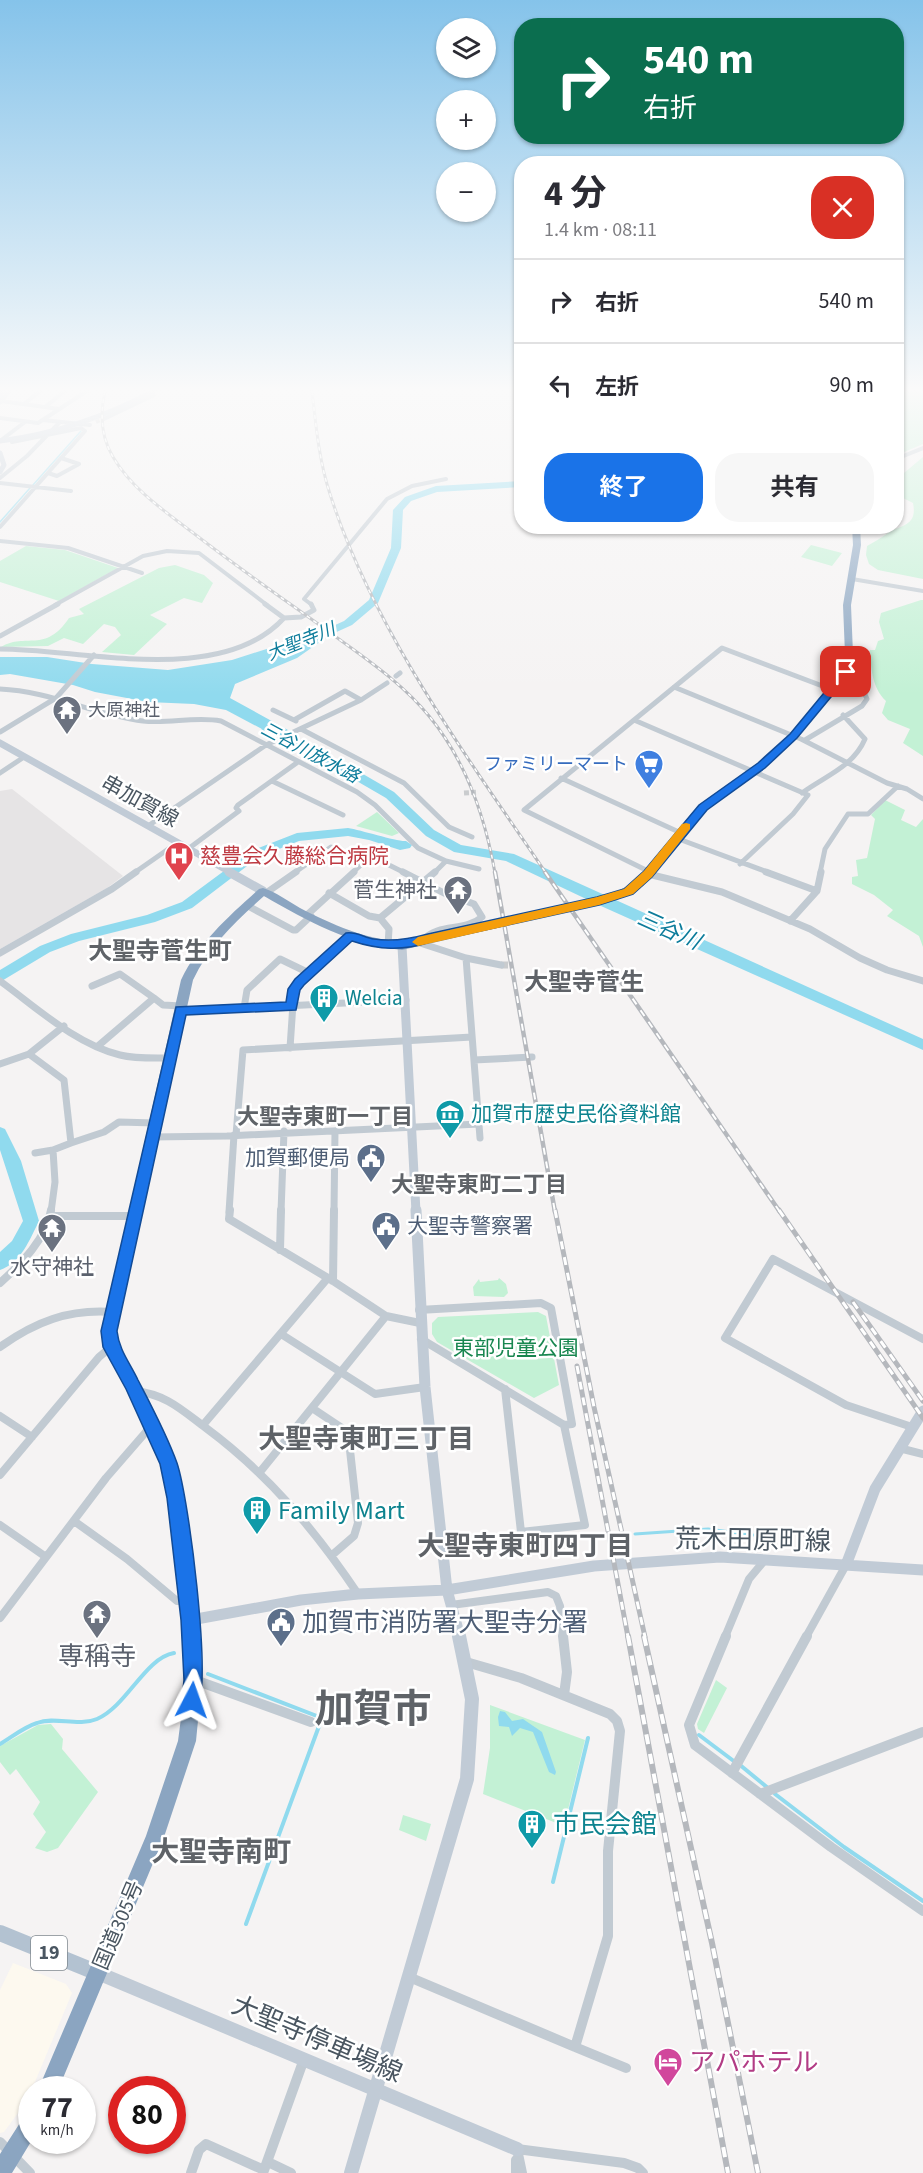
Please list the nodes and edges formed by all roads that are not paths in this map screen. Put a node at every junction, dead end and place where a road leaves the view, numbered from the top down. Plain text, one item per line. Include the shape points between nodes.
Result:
1 (31, 492) edge
2 (400, 492) edge
3 (0, 527) edge
4 (856, 534) edge
5 (0, 541) edge
6 (124, 567) junction
7 (142, 573) dead end
8 (852, 579) junction
9 (923, 591) edge
10 (284, 618) junction
11 (0, 636) edge
12 (0, 649) edge
13 (94, 655) junction
14 (846, 672) junction
15 (387, 683) dead end
16 (674, 687) junction
17 (0, 688) edge
18 (833, 690) junction
19 (58, 696) junction
20 (361, 700) junction
21 (273, 710) dead end
22 (843, 715) junction
23 (294, 720) junction
24 (634, 720) junction
25 (302, 728) junction
26 (0, 732) edge
27 (793, 736) junction
28 (805, 740) junction
29 (0, 743) edge
30 (268, 744) junction
31 (24, 757) junction
32 (298, 762) junction
33 (848, 763) junction
34 (752, 772) junction
35 (0, 773) edge
36 (561, 778) junction
37 (272, 781) junction
38 (898, 786) junction
39 (802, 793) junction
40 (923, 800) edge
41 (343, 815) dead end
42 (148, 826) junction
43 (678, 835) junction
44 (472, 837) dead end
45 (177, 843) junction
46 (188, 849) junction
47 (379, 849) dead end
48 (368, 859) junction
49 (444, 863) junction
50 (740, 864) junction
51 (479, 869) dead end
52 (649, 873) junction
53 (424, 883) junction
54 (817, 891) junction
55 (264, 892) junction
56 (329, 893) junction
57 (248, 906) junction
58 (309, 915) junction
59 (380, 918) junction
60 (790, 921) junction
61 (350, 936) junction
62 (420, 941) junction
63 (388, 945) junction
64 (402, 946) junction
65 (0, 953) edge
66 (466, 958) junction
67 (501, 965) tunnel mouth
68 (309, 973) junction
69 (0, 981) edge
70 (923, 981) edge
71 (92, 986) dead end
72 (154, 998) junction
73 (406, 1000) junction
74 (292, 1006) junction
75 (181, 1008) junction
76 (244, 1008) junction
77 (64, 1026) junction
78 (472, 1037) junction
79 (408, 1041) junction
80 (98, 1046) junction
81 (290, 1048) junction
82 (29, 1054) junction
83 (532, 1057) dead end
84 (171, 1058) junction
85 (474, 1060) junction
86 (0, 1064) edge
87 (479, 1124) junction
88 (412, 1126) junction
89 (153, 1130) junction
90 (284, 1131) junction
91 (335, 1131) junction
92 (235, 1135) junction
93 (480, 1138) dead end
94 (71, 1143) junction
95 (53, 1150) junction
96 (35, 1153) dead end
97 (51, 1216) junction
98 (135, 1216) junction
99 (280, 1250) junction
100 (330, 1280) junction
101 (0, 1283) edge
102 (112, 1312) junction
103 (386, 1316) junction
104 (419, 1317) junction
105 (281, 1334) junction
106 (923, 1339) edge
107 (421, 1340) junction
108 (0, 1347) edge
109 (111, 1347) junction
110 (341, 1372) junction
111 (424, 1387) junction
112 (504, 1389) junction
113 (134, 1391) junction
114 (312, 1408) junction
115 (923, 1411) edge
116 (0, 1416) edge
117 (152, 1425) junction
118 (202, 1425) junction
119 (564, 1425) junction
120 (912, 1428) junction
121 (32, 1437) junction
122 (899, 1448) junction
123 (923, 1454) edge
124 (260, 1472) junction
125 (0, 1475) edge
126 (74, 1521) junction
127 (0, 1525) edge
128 (331, 1556) junction
129 (46, 1557) junction
130 (764, 1561) junction
131 (846, 1565) junction
132 (923, 1570) edge
133 (447, 1590) junction
134 (358, 1594) junction
135 (188, 1600) junction
136 (451, 1605) junction
137 (0, 1618) edge
138 (190, 1620) junction
139 (466, 1662) junction
140 (194, 1680) junction
141 (564, 1695) junction
142 (311, 1722) dead end
143 (923, 1732) edge
144 (732, 1773) junction
145 (760, 1794) junction
146 (923, 1911) edge
147 (0, 1933) edge
148 (98, 1973) junction
149 (409, 1977) junction
150 (574, 2047) junction
151 (304, 2059) junction
152 (626, 2068) dead end
153 (54, 2076) edge
154 (378, 2090) junction
155 (18, 2137) edge
156 (6, 2149) edge
157 (517, 2149) junction
158 (265, 2168) edge
159 (0, 2173) edge
160 (30, 2173) edge
161 (191, 2173) edge
162 (291, 2173) edge
163 (351, 2173) edge
164 (516, 2173) edge
165 (522, 2173) edge
166 (643, 2173) edge

1 - 3 street
2 - 10 street via 387,499 304,599 314,610 301,617
4 - 8 highway
5 - 6 street via 68,548
6 - 7 street
6 - 10 street via 147,554 199,553
6 - 11 street
8 - 9 street
8 - 14 highway via 847,605
10 - 13 street via 258,639 201,658 160,661
12 - 13 street
13 - 19 street
14 - 18 highway
14 - 22 street via 859,681 867,699 862,706
15 - 20 street
16 - 18 street via 722,648
16 - 24 street
16 - 27 street
17 - 19 street
18 - 27 highway
19 - 26 street
19 - 30 street via 142,721 210,718
20 - 23 street via 345,691
20 - 25 street
21 - 23 street
22 - 28 street
22 - 33 street via 865,739
23 - 25 street
24 - 34 street
24 - 36 street
25 - 30 street
25 - 44 street via 404,783 449,826
27 - 28 street
27 - 34 highway
28 - 33 street
29 - 31 street, 串加賀線
30 - 32 street
30 - 42 street
31 - 35 street
31 - 42 street, 串加賀線
32 - 37 street
32 - 49 street via 367,799 428,857
33 - 38 street
33 - 39 street
34 - 39 street
34 - 43 highway via 703,807
36 - 43 street
36 - 52 street via 524,810
37 - 41 street
37 - 46 street
38 - 40 street
38 - 54 street via 868,814 848,814 825,849
39 - 50 street via 808,795 794,814
42 - 45 street, 串加賀線
43 - 50 street
43 - 52 highway
45 - 46 street, 串加賀線
45 - 65 street via 112,889
46 - 55 street, 串加賀線
47 - 48 street
48 - 53 street
48 - 55 street via 331,847
48 - 56 street
49 - 51 street
49 - 53 street
50 - 54 street
52 - 60 street via 713,889
52 - 62 highway via 628,892 617,896
53 - 59 street
53 - 62 street via 474,904 482,916 469,925 430,933
54 - 60 street
55 - 57 highway, 国道305号
55 - 58 highway
56 - 58 street
56 - 59 street via 369,916
57 - 58 street via 293,930
57 - 75 highway, 国道305号 via 192,967
58 - 61 highway
59 - 63 street via 389,929
60 - 70 street via 869,962
61 - 63 highway
61 - 68 street
62 - 64 highway
62 - 66 street
63 - 64 highway
64 - 73 street
66 - 67 street
66 - 78 street
68 - 74 street via 294,989
68 - 76 street via 280,959 247,990
69 - 77 street
71 - 72 street via 120,974
72 - 75 street via 163,1005
72 - 80 street
73 - 74 street
73 - 79 street
74 - 76 street
74 - 81 street
75 - 76 street
75 - 84 highway, 国道305号
77 - 80 street
77 - 82 street
78 - 79 street
78 - 85 street
79 - 81 street
79 - 88 street
80 - 84 street via 124,1055
81 - 92 street via 243,1050
82 - 86 street
82 - 94 street via 64,1080
83 - 85 street
84 - 89 highway, 国道305号
85 - 87 street
87 - 88 street
87 - 93 street
88 - 91 street
88 - 104 street
89 - 92 street
89 - 94 street via 119,1122 104,1132
89 - 98 highway, 国道305号
90 - 91 street
90 - 92 street
90 - 99 street
91 - 100 street
92 - 99 street via 228,1216
94 - 95 street
95 - 96 street
95 - 97 street
97 - 98 street
97 - 101 street via 20,1265
98 - 102 highway, 国道305号
99 - 100 street
100 - 103 street
100 - 105 street
102 - 108 street via 54,1316 39,1321
102 - 109 highway, 国道305号
103 - 104 street
103 - 110 street
104 - 107 street
104 - 119 street via 541,1303 550,1308 572,1424
105 - 110 street
105 - 118 street
106 - 120 street via 772,1259 725,1338 846,1406
107 - 111 street
107 - 112 street
109 - 113 highway, 国道305号
109 - 121 street
110 - 111 street via 375,1394
110 - 114 street
111 - 133 street
112 - 119 street
112 - 119 street via 521,1532 585,1525
113 - 117 highway, 国道305号
113 - 118 street via 153,1392
114 - 124 street
114 - 128 street via 348,1432 358,1523 354,1536
115 - 120 street
116 - 121 street
117 - 126 street via 112,1469
117 - 135 highway, 国道305号 via 168,1464 176,1498
118 - 124 street
120 - 122 street
121 - 125 street
122 - 123 street
122 - 131 street via 875,1489
124 - 128 street
126 - 129 street
126 - 135 street via 177,1600
127 - 129 street
128 - 134 street
129 - 137 street
130 - 131 street, 荒木田原町線
130 - 133 street, 荒木田原町線 via 720,1557 594,1566
130 - 144 street via 749,1579 689,1725 695,1745
131 - 132 street, 荒木田原町線
131 - 144 street
133 - 134 street, 荒木田原町線
133 - 136 street
134 - 138 street, 荒木田原町線
135 - 138 highway, 国道305号
136 - 139 street
136 - 141 street via 548,1592 556,1596 567,1672
138 - 140 highway, 国道305号
139 - 141 street via 488,1666
139 - 149 street via 472,1699 467,1779
140 - 142 street
140 - 148 highway, 国道305号 via 187,1741 155,1837
141 - 150 street via 610,1714 620,1731 608,1851 609,1936
143 - 145 street
144 - 145 street
145 - 146 street
147 - 148 main road, 19
148 - 151 street, 大聖寺停車場線
148 - 153 highway, 国道305号
149 - 150 street
149 - 154 street
150 - 152 street
151 - 154 street, 大聖寺停車場線
151 - 158 street
154 - 157 street, 大聖寺停車場線
154 - 163 street
155 - 156 highway
156 - 159 highway
156 - 160 street
157 - 164 street
157 - 165 street
157 - 166 street via 624,2163
158 - 161 street via 206,2144
158 - 162 street

